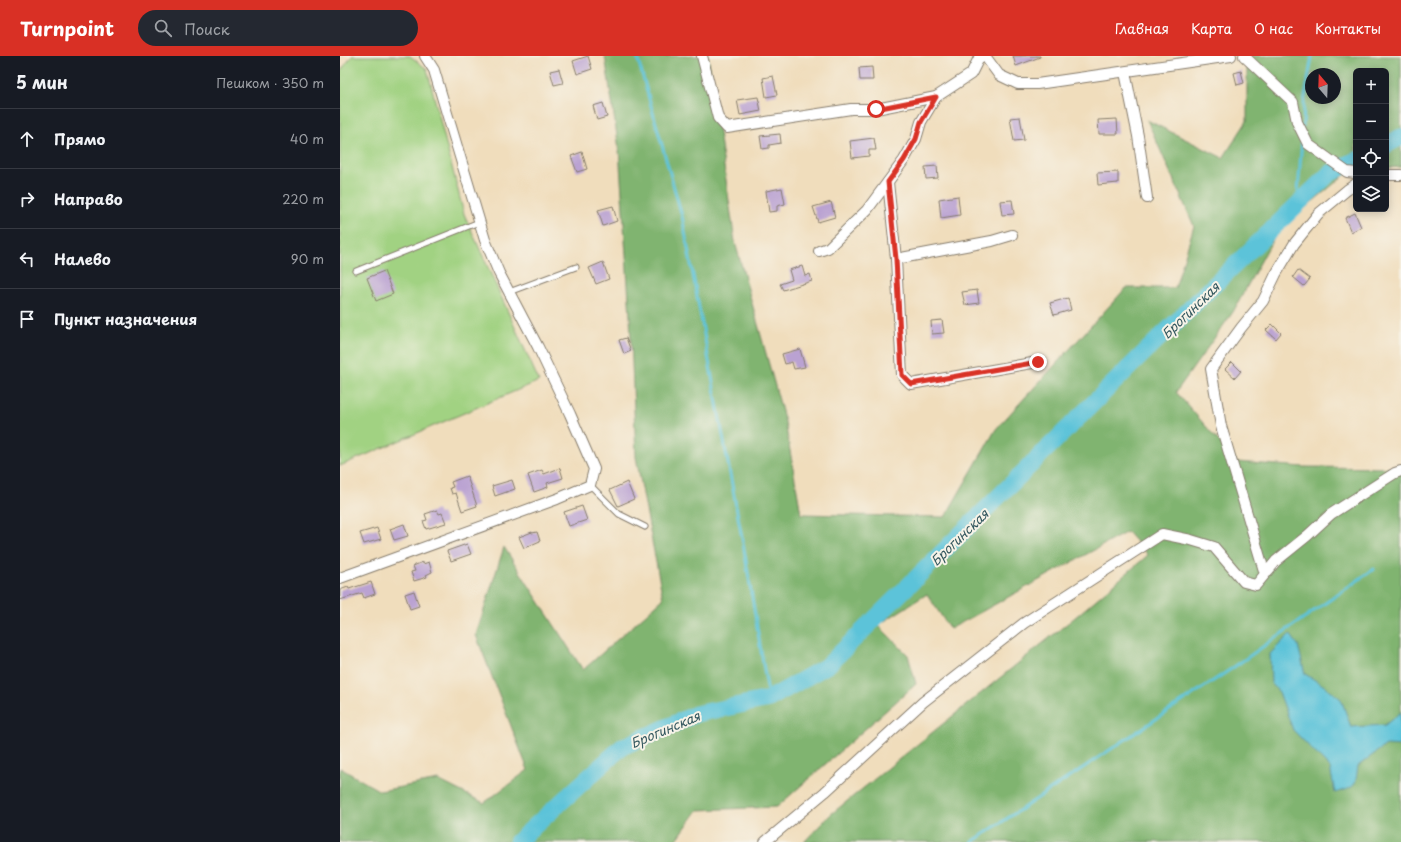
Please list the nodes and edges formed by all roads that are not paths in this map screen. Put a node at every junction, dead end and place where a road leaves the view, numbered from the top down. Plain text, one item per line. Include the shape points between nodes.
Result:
1 (425, 56) edge
2 (702, 56) edge
3 (980, 56) edge
4 (986, 56) edge
5 (1231, 56) edge
6 (1244, 56) edge
7 (1125, 72) junction
8 (936, 97) junction
9 (1353, 173) edge
10 (1389, 175) edge
11 (1401, 175) edge
12 (888, 182) junction
13 (1353, 186) edge
14 (1147, 198) dead end
15 (479, 222) junction
16 (1012, 235) dead end
17 (818, 251) dead end
18 (896, 259) junction
19 (576, 267) dead end
20 (356, 272) dead end
21 (509, 292) junction
22 (1038, 362) dead end
23 (1401, 471) edge
24 (590, 485) junction
25 (645, 527) dead end
26 (1265, 574) junction
27 (340, 578) edge
28 (765, 842) edge

1 - 15 street via 434,70
2 - 8 street via 718,118 727,128 851,109 876,109
3 - 8 street via 971,74
4 - 7 street via 999,75 1018,84 1036,84
5 - 7 street
6 - 9 street via 1293,102 1297,122 1308,144 1347,172
7 - 14 street
8 - 12 street via 921,122 916,139
10 - 11 street
12 - 17 street via 867,210 848,229 828,248
12 - 18 street
13 - 26 street via 1318,214 1294,244 1263,301 1211,370 1220,426
15 - 20 lane
15 - 21 street
16 - 18 street
18 - 22 street via 902,375 911,384
19 - 21 lane
21 - 24 street via 570,414 594,469
23 - 26 street via 1331,514 1276,561
24 - 25 lane via 619,514
24 - 27 street
26 - 28 street via 1256,585 1244,582 1214,547 1162,534 1024,623 923,702 825,792

